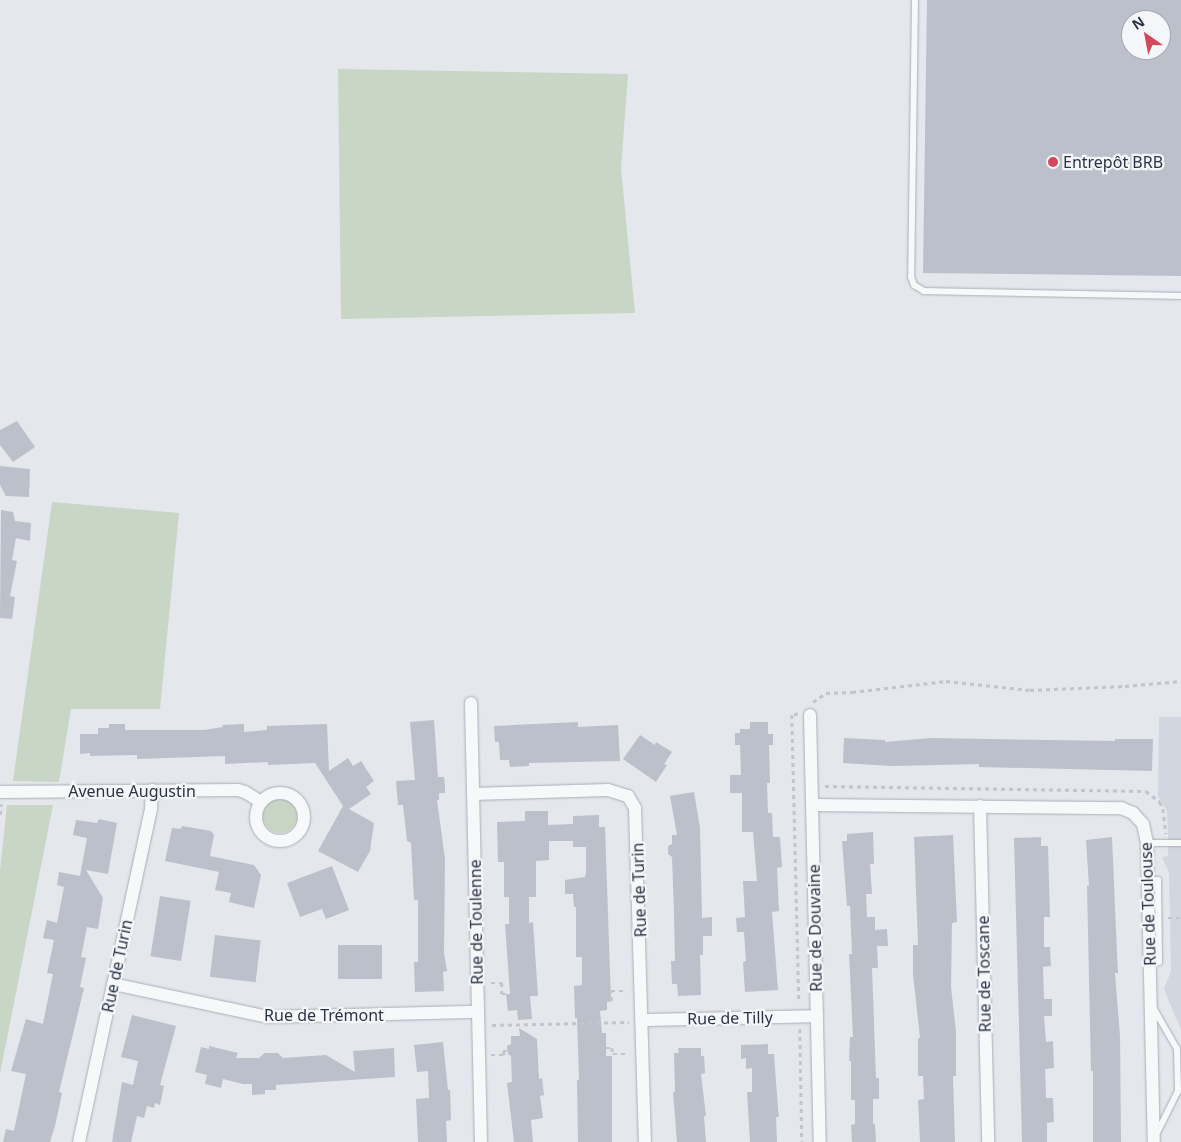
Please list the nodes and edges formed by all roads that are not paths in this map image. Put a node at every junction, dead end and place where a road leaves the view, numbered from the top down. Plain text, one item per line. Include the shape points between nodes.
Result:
1 (915, 0) edge
2 (1181, 296) edge
3 (471, 703) dead end
4 (804, 714) road end
5 (152, 790) junction
6 (473, 794) junction
7 (1, 797) edge
8 (980, 800) junction
9 (261, 802) dead end
10 (812, 805) junction
11 (1147, 843) junction
12 (1181, 843) edge
13 (113, 984) junction
14 (1151, 1002) junction
15 (478, 1012) junction
16 (817, 1016) junction
17 (637, 1021) junction
18 (1154, 1140) edge
19 (79, 1142) edge
20 (481, 1142) edge
21 (645, 1142) edge
22 (820, 1142) edge
23 (988, 1142) edge

1 - 2 lane via 911,277 914,285 924,291
3 - 6 street, Rue de Toulenne
4 - 10 street, Rue de Douvaine
5 - 7 street, Avenue Augustin
5 - 9 street, Avenue Augustin via 238,790
5 - 13 street, Rue de Turin via 151,809
6 - 15 street, Rue de Toulenne
6 - 17 street, Rue de Turin via 608,790 621,793 632,802 637,814 642,991
8 - 10 street, Rue de Toulouse
8 - 11 street, Rue de Toulouse via 1121,808 1139,818
8 - 23 street, Rue de Toscane
10 - 16 street, Rue de Douvaine
11 - 12 lane
11 - 14 street, Rue de Toulouse
13 - 15 street, Rue de Trémont via 268,1017
13 - 19 street, Rue de Turin
14 - 18 street, Rue de Toulouse
14 - 18 lane via 1177,1049 1178,1092
15 - 20 street, Rue de Toulenne
16 - 17 street, Rue de Tilly
16 - 22 street, Rue de Douvaine
17 - 21 street, Rue de Turin via 643,1054

